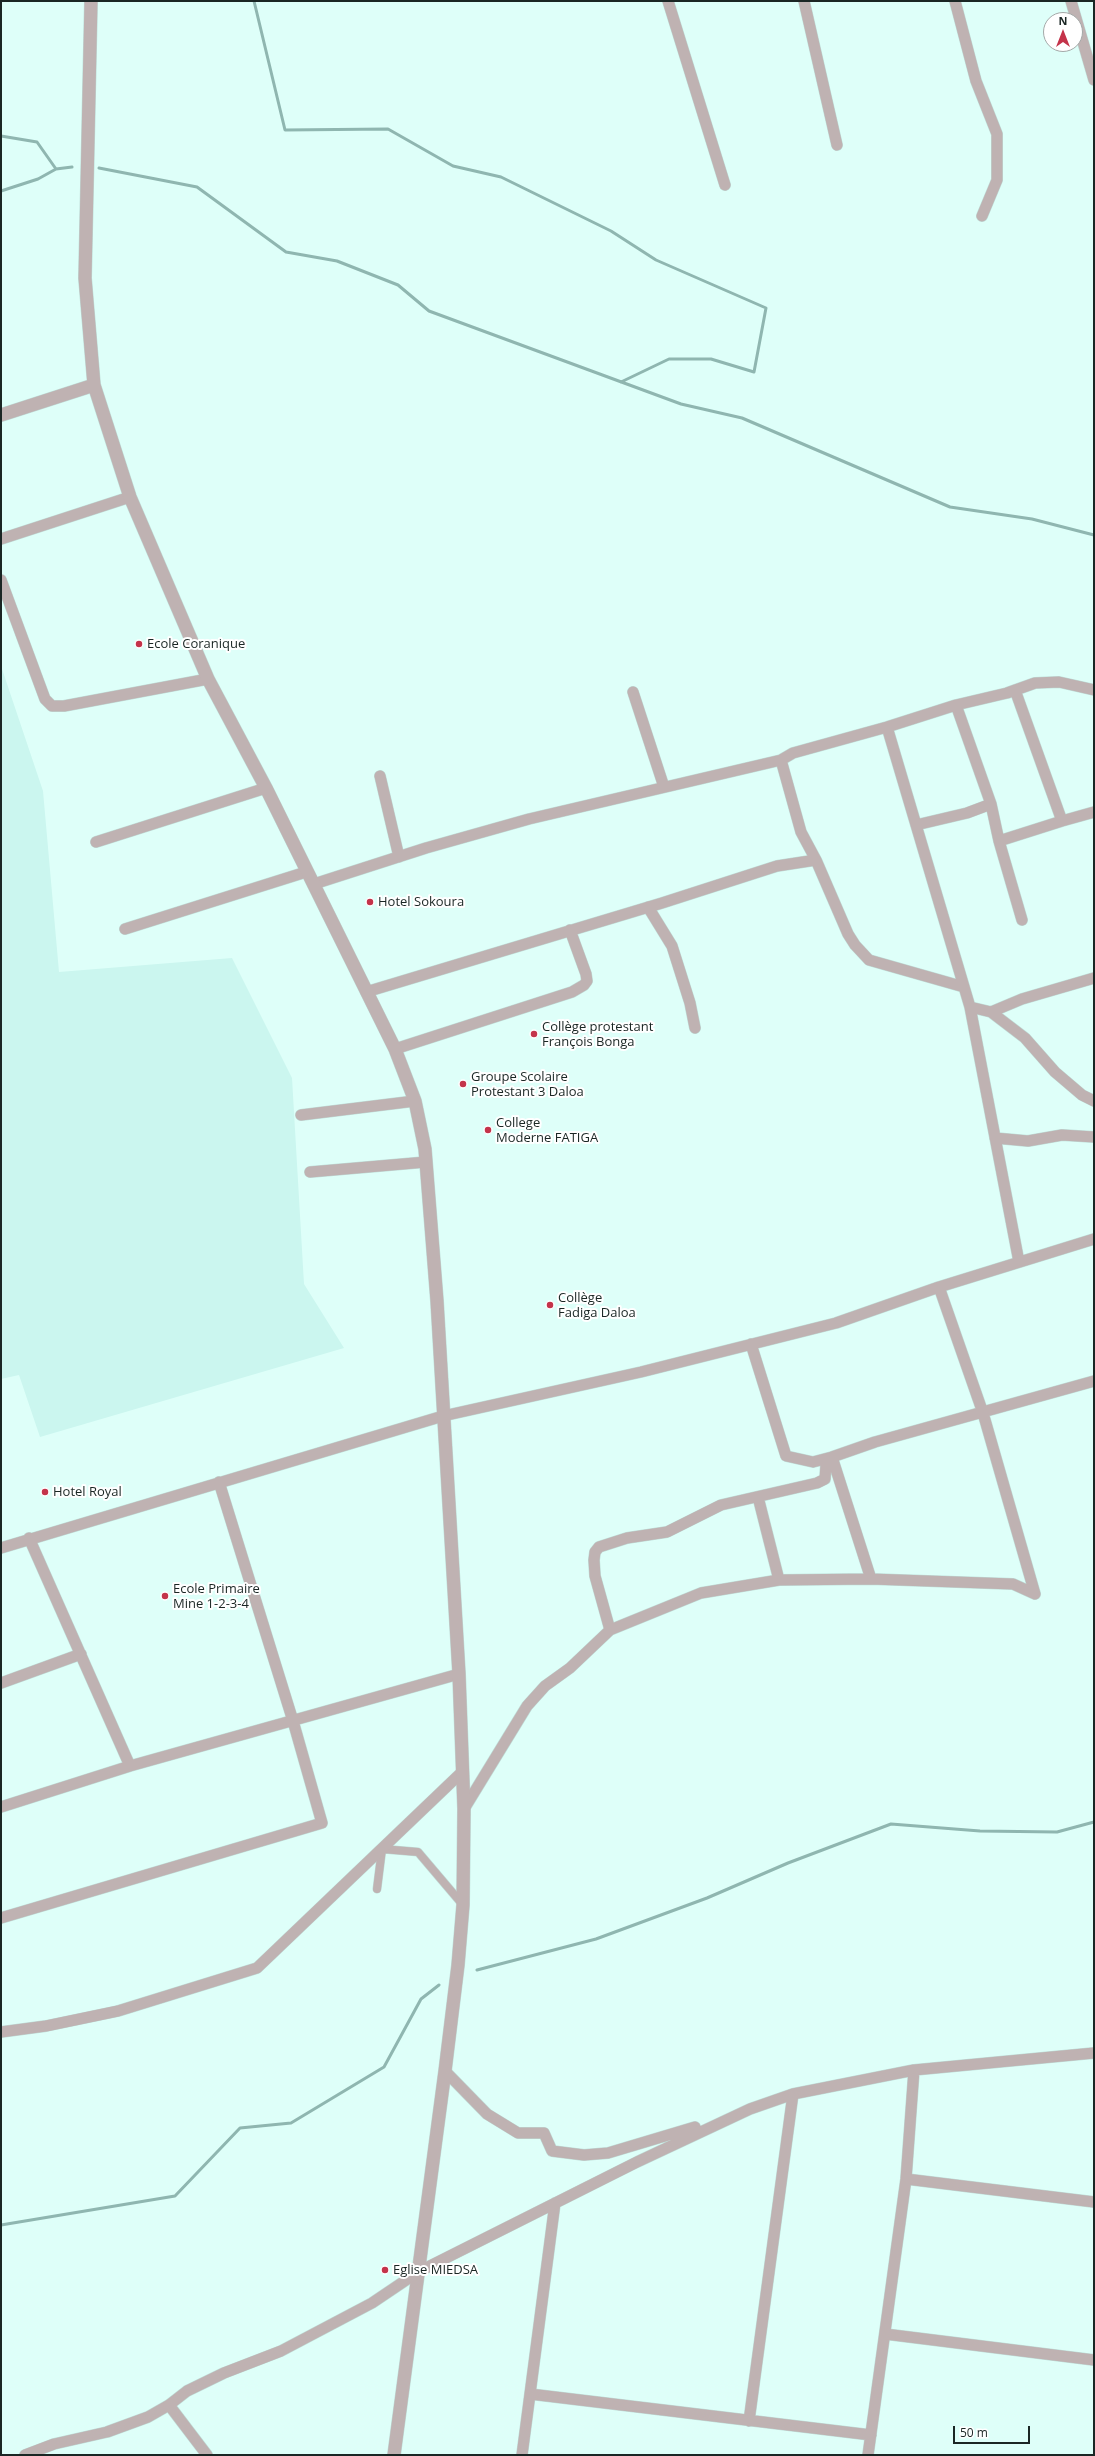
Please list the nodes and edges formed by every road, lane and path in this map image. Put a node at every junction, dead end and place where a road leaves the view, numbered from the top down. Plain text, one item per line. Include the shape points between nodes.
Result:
1 (91, 1) edge
2 (668, 1) edge
3 (804, 1) edge
4 (955, 1) edge
5 (1071, 1) edge
6 (1094, 80) edge
7 (837, 145) dead end
8 (725, 185) dead end
9 (982, 216) dead end
10 (94, 385) junction
11 (1, 415) edge
12 (130, 498) junction
13 (1, 540) edge
14 (1, 580) edge
15 (208, 679) junction
16 (1015, 690) junction
17 (1094, 690) edge
18 (633, 692) dead end
19 (956, 705) junction
20 (887, 727) junction
21 (781, 760) junction
22 (380, 776) dead end
23 (664, 787) junction
24 (266, 788) junction
25 (991, 804) junction
26 (1094, 812) edge
27 (1062, 821) junction
28 (916, 825) junction
29 (999, 841) junction
30 (96, 842) dead end
31 (399, 857) junction
32 (816, 860) junction
33 (306, 872) junction
34 (314, 884) junction
35 (648, 907) junction
36 (1022, 920) dead end
37 (125, 928) dead end
38 (570, 930) junction
39 (1094, 978) edge
40 (964, 987) junction
41 (366, 992) junction
42 (970, 1007) junction
43 (991, 1012) junction
44 (695, 1028) dead end
45 (395, 1049) junction
46 (416, 1101) junction
47 (1094, 1101) edge
48 (301, 1115) dead end
49 (1094, 1137) edge
50 (995, 1138) junction
51 (426, 1162) junction
52 (310, 1172) dead end
53 (1094, 1239) edge
54 (1019, 1262) junction
55 (939, 1287) junction
56 (751, 1344) junction
57 (1094, 1381) edge
58 (983, 1413) junction
59 (443, 1416) junction
60 (832, 1457) junction
61 (219, 1482) junction
62 (758, 1497) junction
63 (29, 1538) junction
64 (1, 1548) edge
65 (871, 1579) junction
66 (779, 1580) junction
67 (610, 1630) junction
68 (81, 1654) junction
69 (459, 1674) junction
70 (1, 1683) edge
71 (293, 1721) junction
72 (130, 1766) junction
73 (462, 1772) junction
74 (1, 1807) edge
75 (464, 1809) junction
76 (377, 1889) dead end
77 (463, 1905) junction
78 (1, 1918) edge
79 (1, 2032) edge
80 (1094, 2053) edge
81 (914, 2070) junction
82 (445, 2071) junction
83 (793, 2094) junction
84 (739, 2114) junction
85 (906, 2179) junction
86 (1094, 2202) edge
87 (555, 2203) junction
88 (418, 2272) junction
89 (885, 2334) junction
90 (1094, 2360) edge
91 (530, 2394) junction
92 (169, 2405) junction
93 (749, 2421) junction
94 (871, 2436) junction
95 (25, 2455) edge
96 (207, 2455) edge
97 (394, 2455) edge
98 (522, 2455) edge
99 (868, 2455) edge

1 - 10 street via 84,278
2 - 8 street
3 - 7 street
4 - 9 street via 976,81 997,134 997,180
5 - 6 street
10 - 11 street
10 - 12 street
12 - 13 street
12 - 15 street
14 - 15 street via 45,699 52,706 64,706
15 - 24 street
16 - 17 street via 1035,683 1054,681
16 - 19 street
16 - 27 street
18 - 23 street
19 - 20 street
19 - 25 street
20 - 21 street via 793,753
20 - 28 street
21 - 23 street
21 - 32 street via 801,832
22 - 31 street
23 - 31 street via 529,819
24 - 30 street
24 - 33 street
25 - 28 street
25 - 29 street
26 - 27 street
27 - 29 street
28 - 40 street
29 - 36 street
31 - 34 street
32 - 35 street via 777,866
32 - 40 street via 848,934 869,960
33 - 34 street
33 - 37 street
34 - 41 street
35 - 38 street
35 - 44 street via 672,946
38 - 41 street
38 - 45 street via 586,974 587,981 584,985 572,992
39 - 43 street via 1022,999
40 - 42 street
41 - 45 street
42 - 43 street
42 - 50 street
43 - 47 street via 1025,1038 1055,1072
45 - 46 street
46 - 48 street
46 - 51 street
49 - 50 street via 1062,1134 1028,1141
50 - 54 street
51 - 52 street
51 - 59 street
53 - 54 street
54 - 55 street
55 - 56 street via 836,1323
55 - 58 street
56 - 59 street via 641,1372
56 - 60 street via 786,1456 813,1462
57 - 58 street
58 - 60 street via 875,1442
58 - 65 street via 1035,1594 1013,1584
59 - 61 street
59 - 69 street
60 - 62 street via 826,1464 825,1479
60 - 65 street
61 - 63 street
61 - 71 street
62 - 66 street
62 - 67 street via 721,1505 666,1532 627,1538 599,1547 595,1552 595,1576
63 - 64 street
63 - 68 street
65 - 66 street
66 - 67 street via 701,1593
67 - 75 street via 570,1668 545,1686 527,1706
68 - 70 street
68 - 72 street
69 - 71 street
69 - 73 street
71 - 72 street
71 - 78 street via 322,1823
72 - 74 street
73 - 75 street
73 - 79 street via 257,1968 118,2011 46,2026
75 - 77 street
76 - 77 street via 382,1849 418,1852
77 - 82 street
80 - 81 street
81 - 83 street
81 - 85 street
82 - 84 street via 491,2117 518,2133 544,2133 550,2149 555,2151 584,2155 608,2153
82 - 88 street
83 - 84 street
83 - 93 street
84 - 87 street
85 - 86 street
85 - 89 street
87 - 88 street
87 - 91 street
88 - 92 street via 372,2303 281,2351 224,2373 187,2391
88 - 97 street
89 - 90 street
89 - 94 street
91 - 93 street
91 - 98 street
92 - 95 street via 148,2417 107,2432 54,2444
92 - 96 street
93 - 94 street
94 - 99 street

